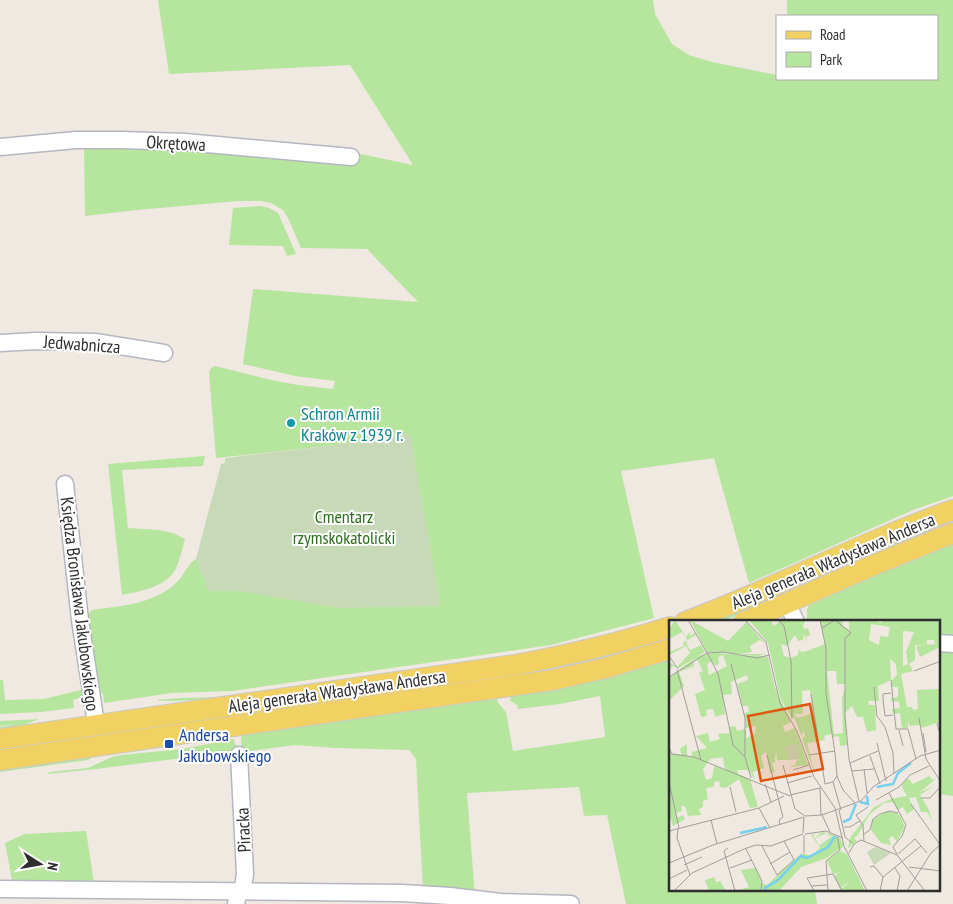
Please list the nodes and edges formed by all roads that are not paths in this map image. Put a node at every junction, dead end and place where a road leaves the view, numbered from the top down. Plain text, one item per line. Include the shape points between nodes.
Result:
1 (0, 147) edge
2 (351, 157) dead end
3 (0, 343) edge
4 (164, 353) dead end
5 (65, 484) dead end
6 (953, 510) edge
7 (953, 533) edge
8 (786, 603) junction
9 (690, 620) edge
10 (748, 620) edge
11 (795, 620) edge
12 (669, 627) edge
13 (940, 643) edge
14 (953, 644) edge
15 (669, 649) edge
16 (96, 724) junction
17 (0, 739) edge
18 (239, 755) dead end
19 (0, 760) edge
20 (0, 889) edge
21 (238, 897) edge
22 (571, 904) edge

1 - 2 street, Okrętowa via 76,140 130,140
3 - 4 street, Jedwabnicza via 95,342
5 - 16 street, Księdza Bronisława Jakubowskiego via 80,620
6 - 9 main road, Aleja generała Władysława Andersa
7 - 8 main road, Aleja generała Władysława Andersa
8 - 10 main road, Aleja generała Władysława Andersa
8 - 11 street
12 - 16 main road, Aleja generała Władysława Andersa via 602,646 516,664
13 - 14 street
15 - 19 main road, Aleja generała Władysława Andersa via 553,680
16 - 17 main road, Aleja generała Władysława Andersa
18 - 21 street, Piracka via 245,874
20 - 21 street
21 - 22 street via 402,892 501,902

